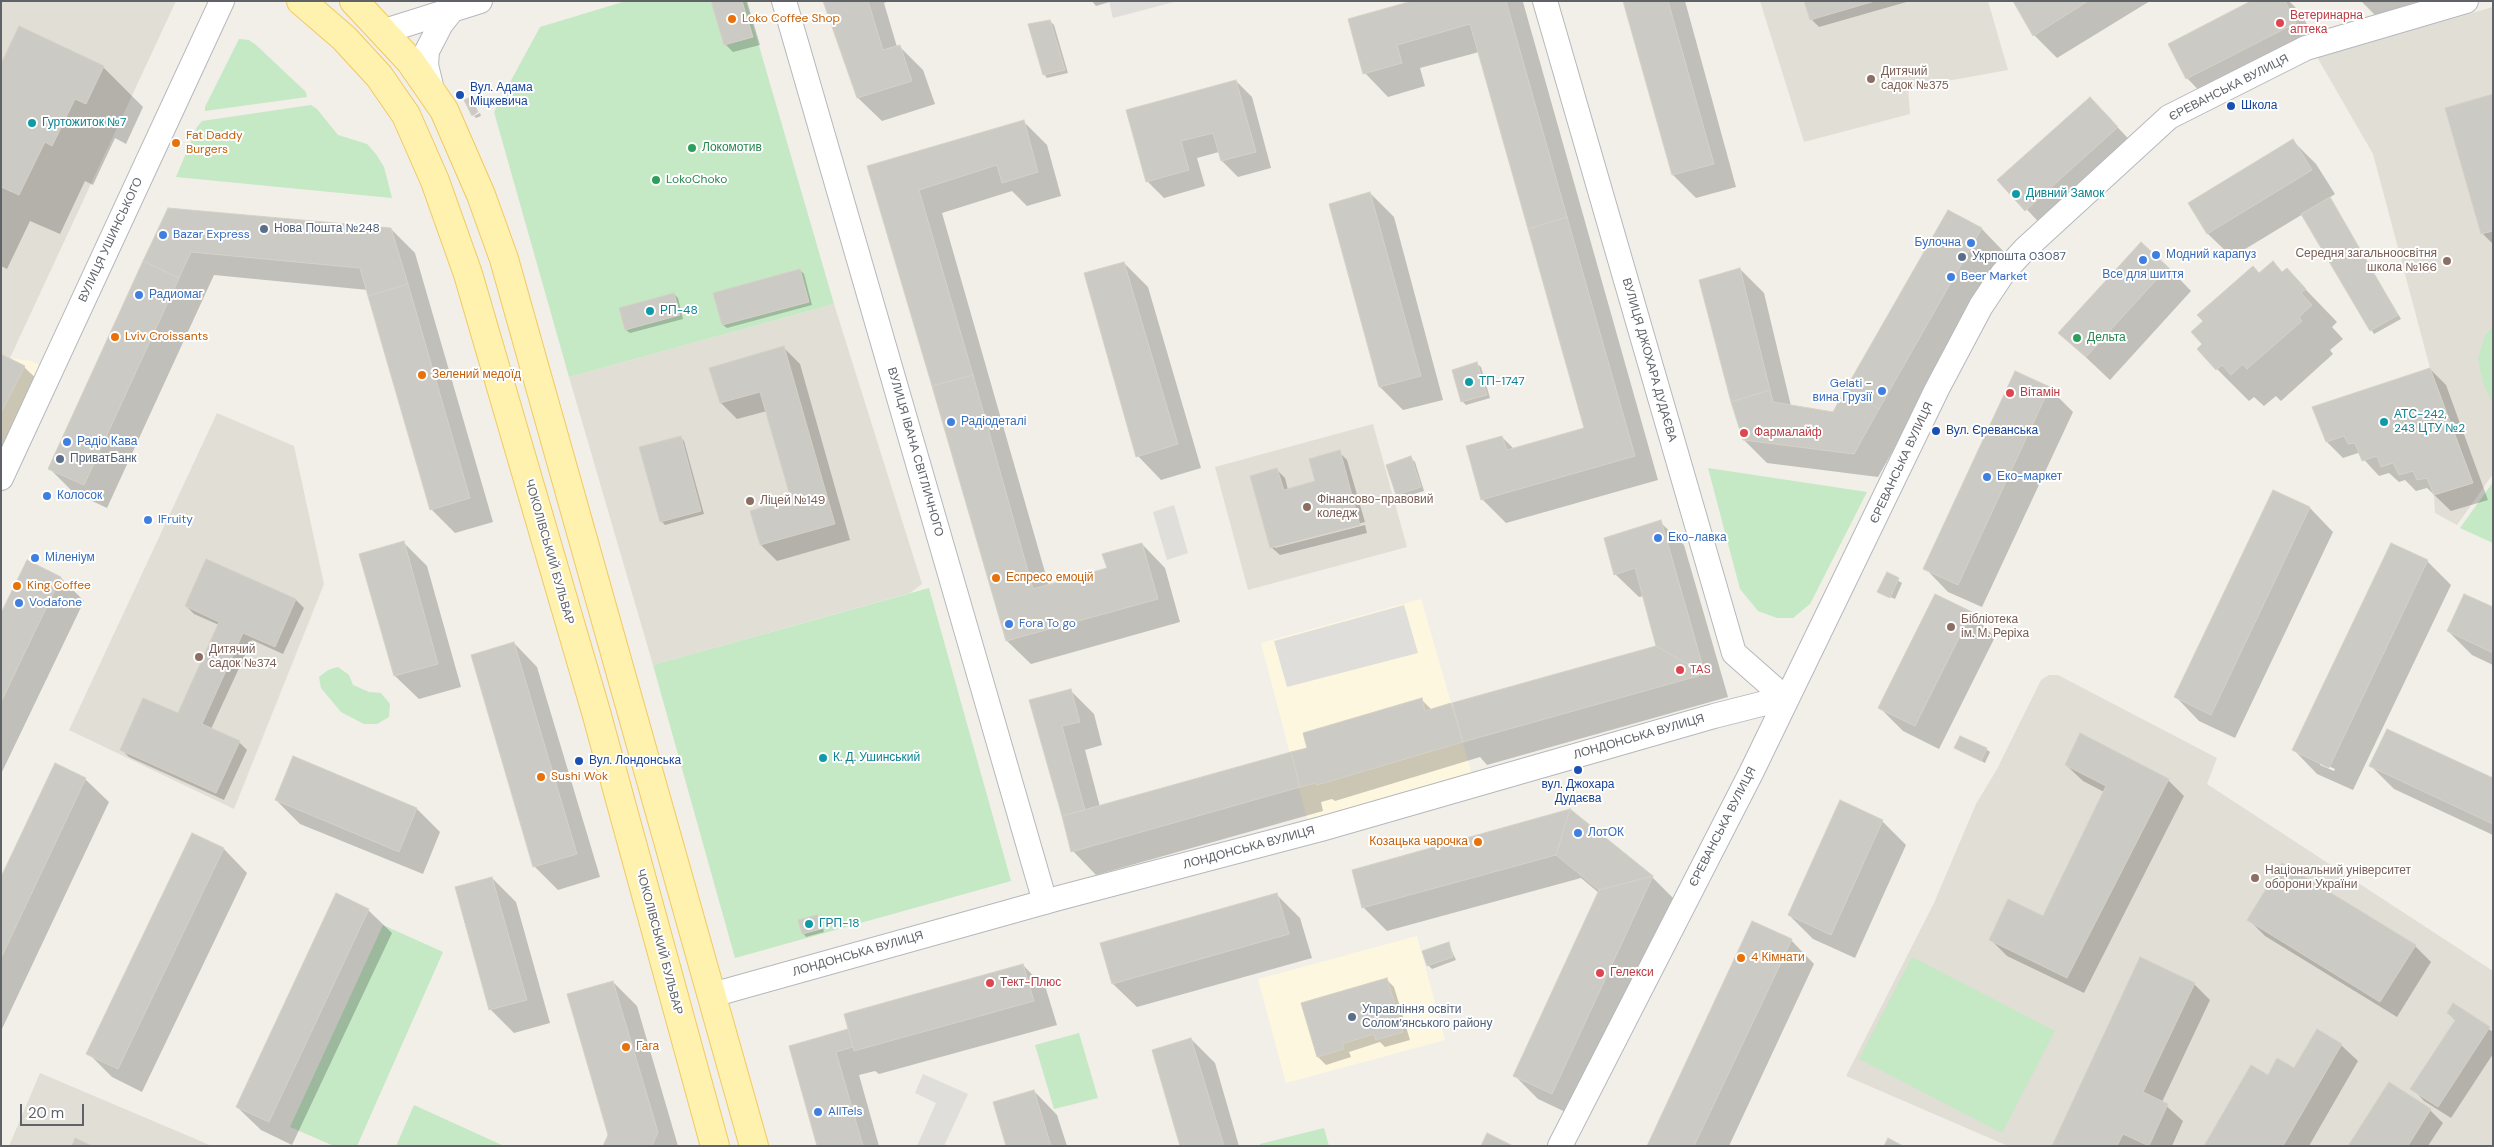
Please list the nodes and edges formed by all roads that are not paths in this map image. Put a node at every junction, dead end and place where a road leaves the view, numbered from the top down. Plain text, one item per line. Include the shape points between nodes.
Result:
1 (222, 1) edge
2 (301, 1) edge
3 (354, 1) edge
4 (480, 1) edge
5 (784, 1) edge
6 (1544, 1) edge
7 (2466, 1) edge
8 (452, 10) junction
9 (385, 32) junction
10 (432, 90) junction
11 (1, 478) edge
12 (1785, 698) junction
13 (1045, 902) junction
14 (712, 995) junction
15 (708, 1139) edge
16 (754, 1146) edge
17 (1560, 1146) edge

1 - 11 street, ВУЛИЦЯ УШИНСЬКОГО
2 - 15 main road, ЧОКОЛІВСЬКИЙ БУЛЬВАР via 344,38 379,76 406,115 435,181 468,274 587,683
3 - 9 main road
4 - 8 street
5 - 13 street, ВУЛИЦЯ ІВАНА СВІТЛИЧНОГО
6 - 12 street, ВУЛИЦЯ ДЖОХАРА ДУДАЄВА via 1734,653
7 - 12 street, ЄРЕВАНСЬКА ВУЛИЦЯ via 2306,48 2169,117 2025,249 2003,273 1977,314
8 - 9 street
8 - 10 street via 427,50 426,65
9 - 10 main road
10 - 14 main road via 481,195 504,259
12 - 13 street, ЛОНДОНСЬКА ВУЛИЦЯ via 1321,829
12 - 17 street, ЄРЕВАНСЬКА ВУЛИЦЯ
13 - 14 street, ЛОНДОНСЬКА ВУЛИЦЯ
14 - 16 main road

